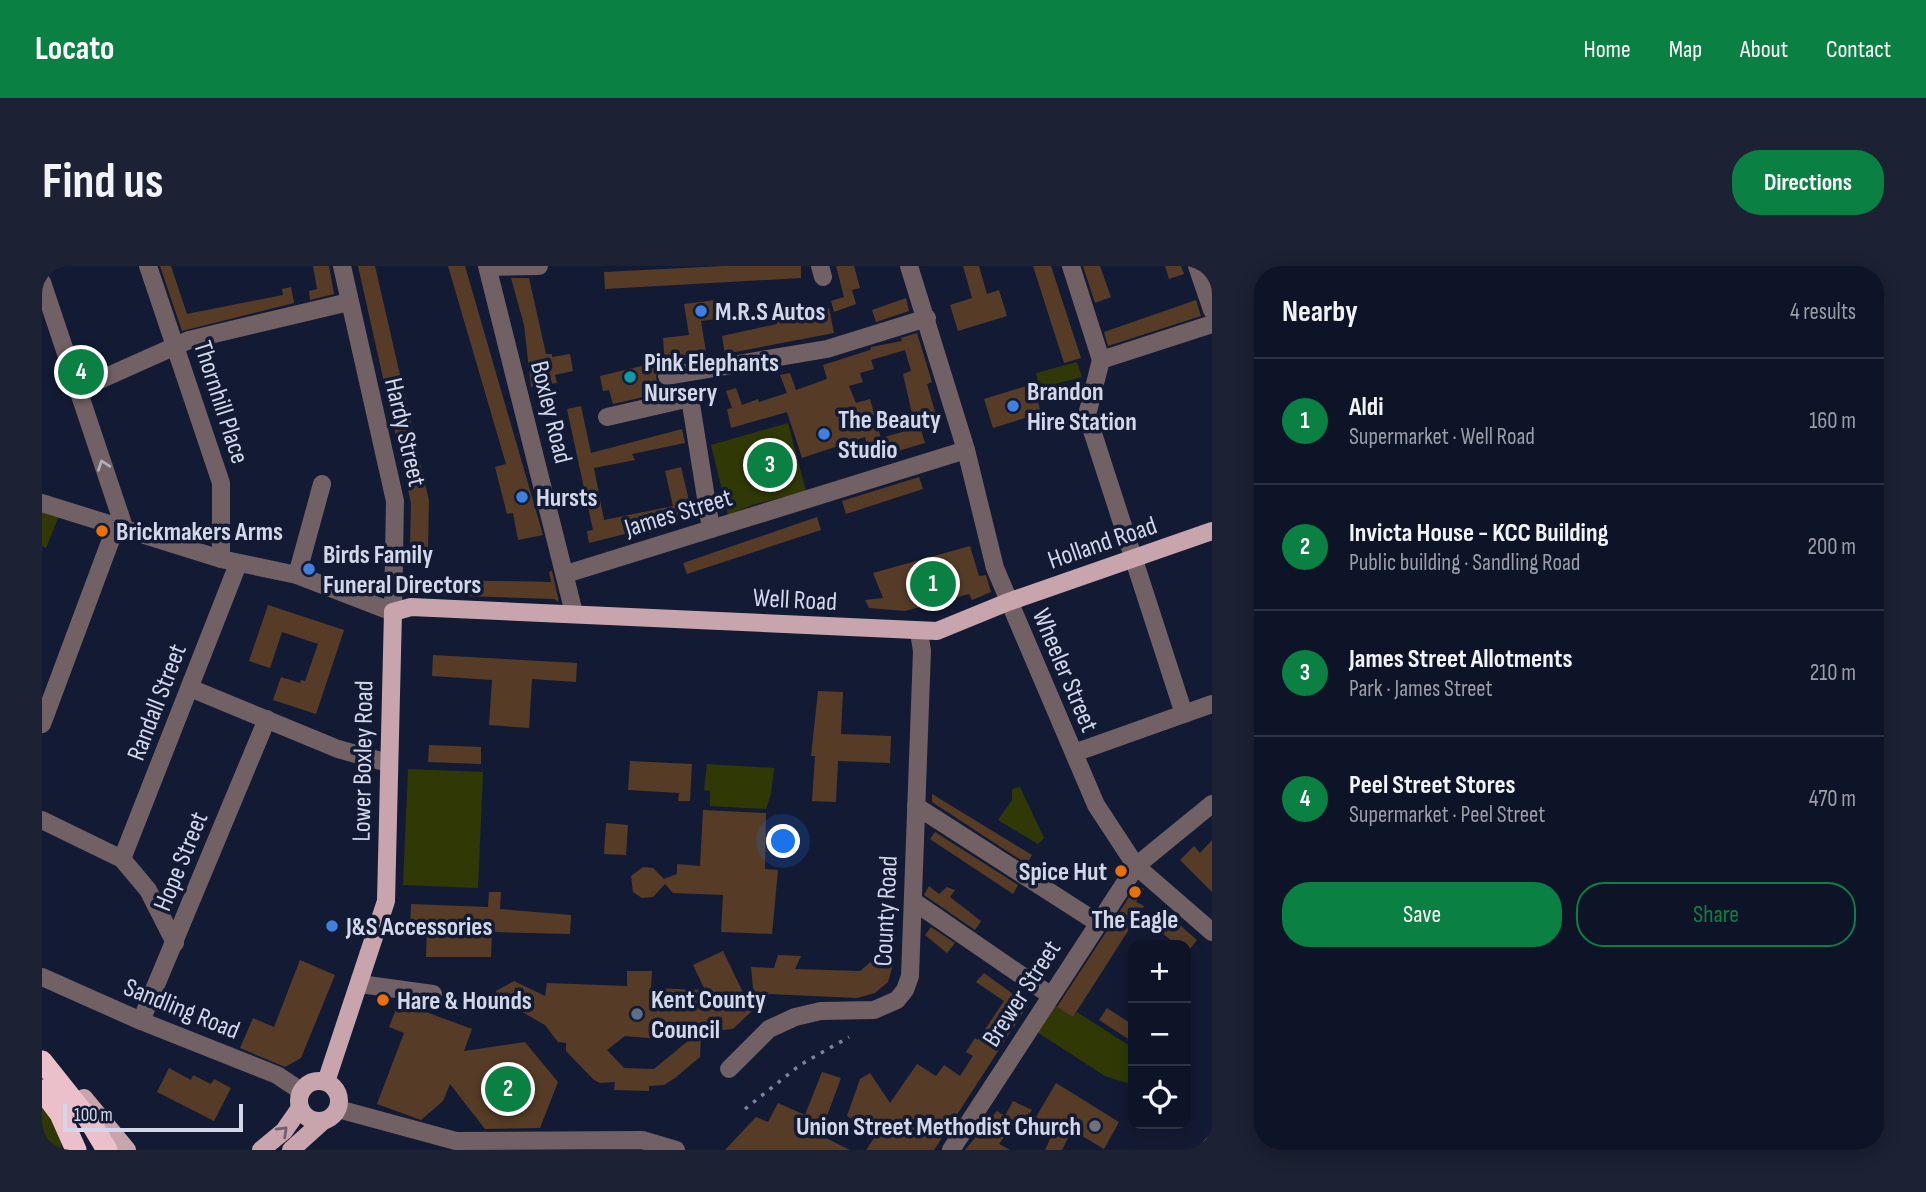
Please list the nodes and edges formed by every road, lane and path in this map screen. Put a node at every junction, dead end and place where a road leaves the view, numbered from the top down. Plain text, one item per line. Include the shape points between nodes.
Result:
1 (148, 266) edge
2 (342, 266) edge
3 (539, 266) edge
4 (909, 266) edge
5 (1071, 266) edge
6 (1197, 266) edge
7 (487, 267) edge
8 (42, 282) edge
9 (349, 302) junction
10 (1212, 310) edge
11 (927, 318) junction
12 (1212, 324) edge
13 (177, 345) junction
14 (1101, 360) junction
15 (667, 376) dead end
16 (77, 390) junction
17 (607, 416) dead end
18 (967, 450) junction
19 (322, 484) dead end
20 (42, 503) edge
21 (121, 528) junction
22 (711, 529) junction
23 (1212, 531) edge
24 (1132, 559) junction
25 (229, 561) junction
26 (566, 574) junction
27 (297, 575) junction
28 (1008, 602) junction
29 (393, 612) junction
30 (573, 612) junction
31 (919, 632) junction
32 (190, 688) junction
33 (1212, 704) edge
34 (1184, 713) junction
35 (267, 719) junction
36 (42, 724) edge
37 (1074, 753) junction
38 (388, 764) junction
39 (1212, 804) edge
40 (916, 806) junction
41 (42, 820) edge
42 (122, 859) junction
43 (1136, 866) junction
44 (913, 901) junction
45 (1098, 923) junction
46 (1212, 932) edge
47 (175, 943) junction
48 (42, 976) edge
49 (360, 984) junction
50 (433, 994) dead end
51 (1050, 995) junction
52 (141, 1021) junction
53 (42, 1046) edge
54 (42, 1061) edge
55 (729, 1069) dead end
56 (326, 1082) junction
57 (42, 1090) edge
58 (300, 1099) junction
59 (338, 1109) junction
60 (323, 1121) junction
61 (539, 1145) edge
62 (1212, 1145) edge
63 (672, 1149) edge
64 (76, 1150) edge
65 (107, 1150) edge
66 (127, 1150) edge
67 (261, 1150) edge
68 (291, 1150) edge
69 (951, 1150) edge
70 (1209, 1150) edge

1 - 13 street, Thornhill Place
2 - 9 street, Hardy Street
3 - 7 street
4 - 11 street, Wheeler Street
5 - 14 street
6 - 10 street
7 - 26 street, Boxley Road
8 - 16 street
9 - 13 street
9 - 29 street, Hardy Street via 396,501
11 - 15 street via 827,349
11 - 18 street, Wheeler Street
12 - 14 street
13 - 16 street
13 - 25 street, Thornhill Place via 221,483
14 - 24 street via 1087,415
21 -> 16 street
17 - 22 street via 690,398
18 - 22 street, James Street
18 - 28 street, Wheeler Street via 995,568
19 - 27 street
20 - 21 street
21 - 25 street
21 - 36 street
22 - 26 street, James Street
23 - 24 main road, Holland Road
24 - 28 main road, Holland Road
24 - 34 street
25 - 27 street
25 - 32 street, Randall Street
26 - 30 street, Boxley Road
27 - 29 street
28 - 31 main road, Well Road via 937,631
28 - 37 street, Wheeler Street
29 - 30 main road via 411,607
29 - 38 main road, Lower Boxley Road
30 - 31 main road, Well Road
31 - 40 street, County Road
32 - 35 street
32 - 42 street, Randall Street
33 - 34 street
34 - 37 street
35 - 38 street
35 - 47 street, Hope Street
37 - 43 street, Wheeler Street via 1096,805
38 - 49 main road, Lower Boxley Road via 386,901
39 - 43 street, Brewer Street
40 - 44 street, County Road
40 - 45 street
41 - 42 street
42 - 47 street via 148,890
43 - 45 street, Brewer Street
43 - 46 street, Wheeler Street
44 - 51 street
44 - 55 street, County Road via 910,976 897,1000 874,1010 821,1011 795,1017 768,1029
45 - 51 street, Brewer Street
47 - 52 street, Hope Street
48 - 52 street, Sandling Road
49 - 50 street
49 - 56 main road, Lower Boxley Road
51 - 69 street, Brewer Street
52 - 58 street, Sandling Road via 277,1075
53 - 66 main road
54 - 65 highway
56 - 58 main road via 309,1083
56 - 59 main road via 336,1090
57 - 64 highway via 60,1114
58 - 60 main road via 308,1118
67 -> 58 main road via 284,1131
59 - 60 main road
59 - 61 street via 456,1141
60 - 68 main road
61 - 63 street via 606,1138 642,1140
62 - 70 street

